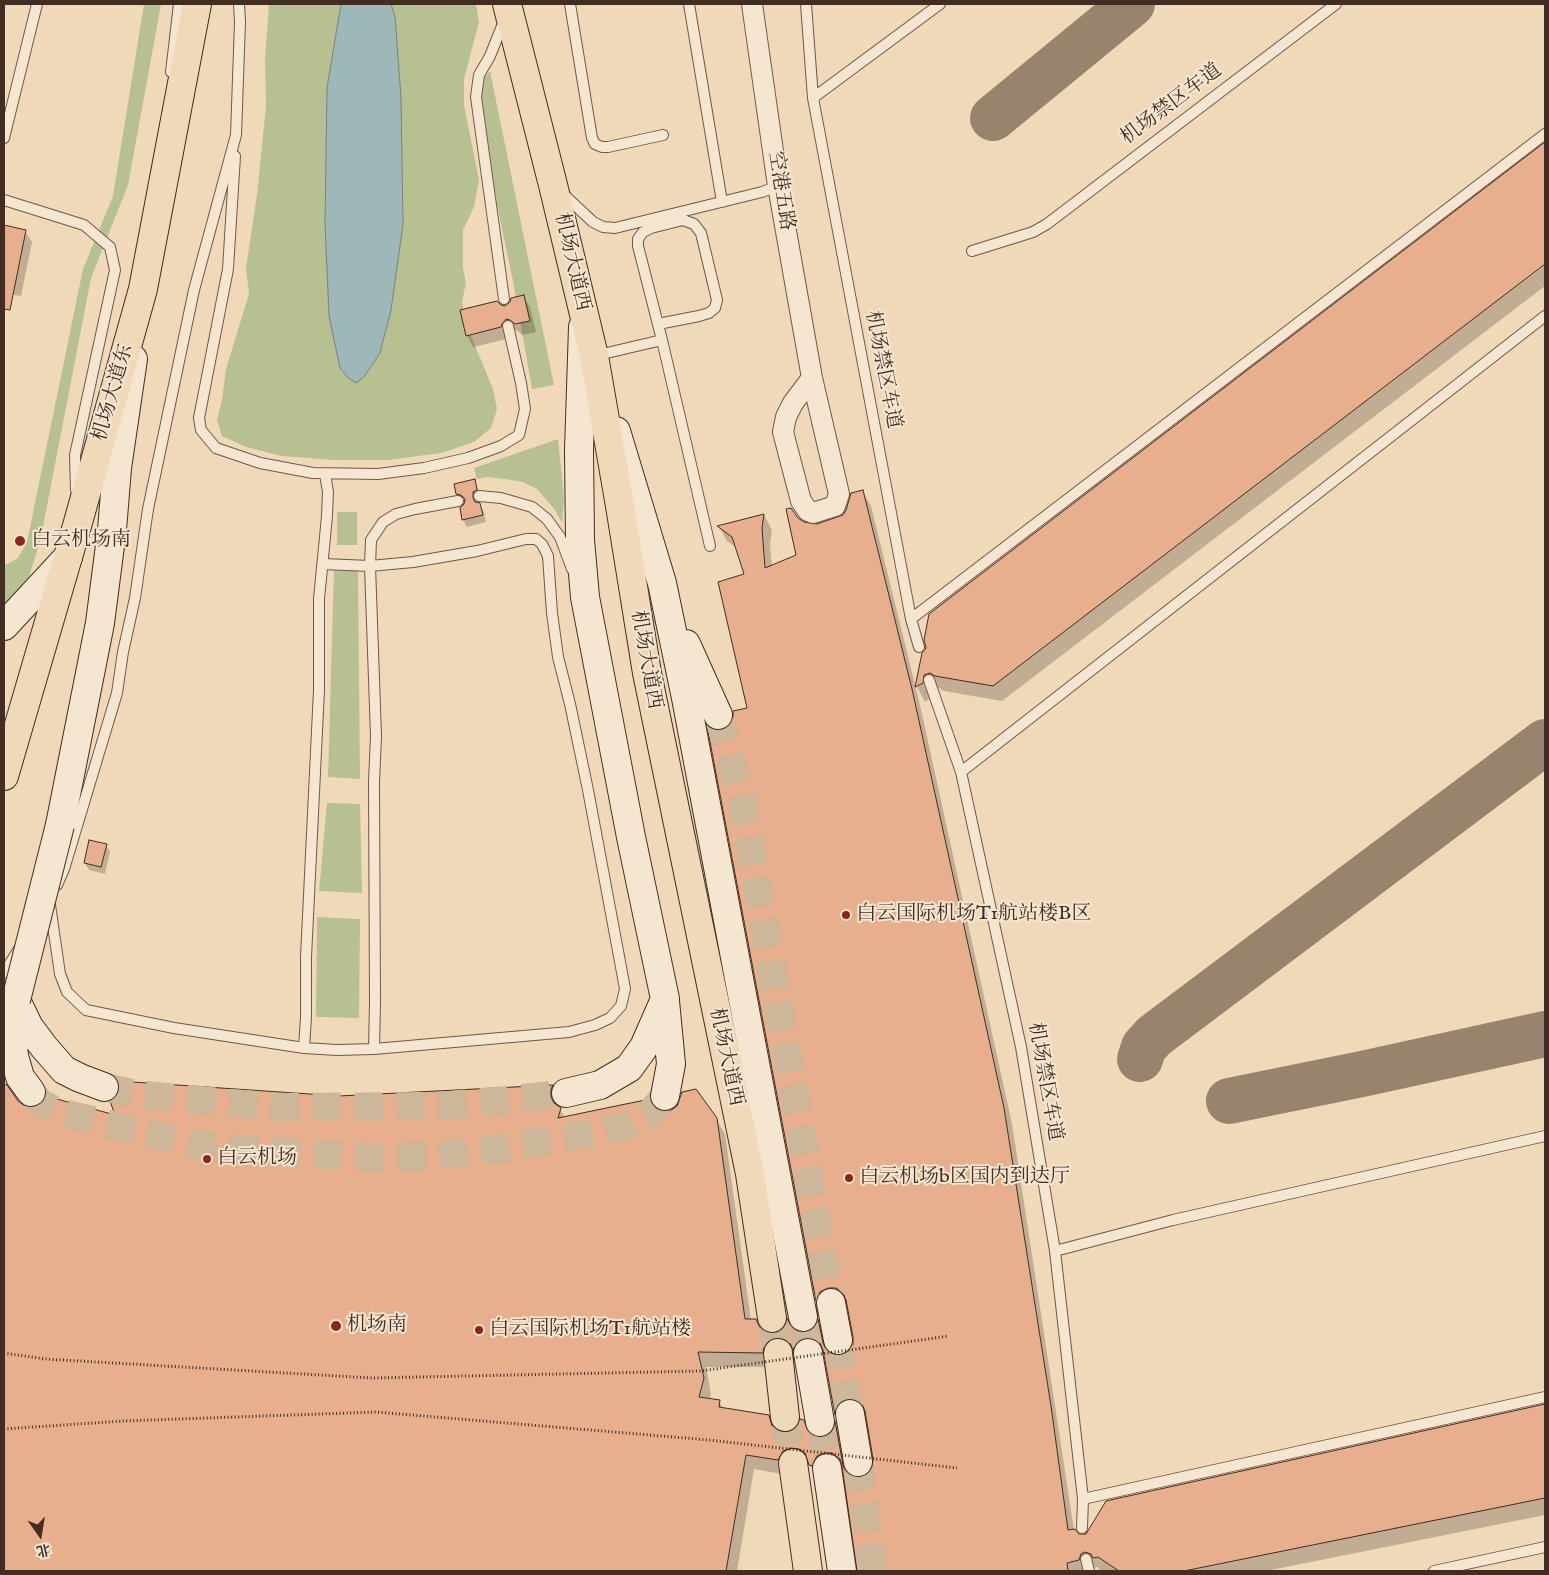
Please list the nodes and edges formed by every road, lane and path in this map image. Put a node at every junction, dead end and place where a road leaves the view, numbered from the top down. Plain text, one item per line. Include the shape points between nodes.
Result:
1 (37, 4) edge
2 (179, 4) edge
3 (197, 4) edge
4 (239, 4) edge
5 (570, 4) edge
6 (689, 4) edge
7 (752, 4) edge
8 (806, 4) edge
9 (940, 4) edge
10 (1336, 4) edge
11 (508, 7) edge
12 (813, 98) junction
13 (1545, 134) edge
14 (236, 135) junction
15 (663, 135) dead end
16 (4, 138) edge
17 (553, 185) junction
18 (778, 186) junction
19 (162, 192) junction
20 (4, 200) edge
21 (722, 202) junction
22 (972, 251) dead end
23 (143, 289) junction
24 (504, 299) dead end
25 (583, 311) junction
26 (1545, 316) edge
27 (658, 324) junction
28 (508, 326) dead end
29 (662, 340) junction
30 (594, 356) junction
31 (812, 378) junction
32 (325, 474) junction
33 (479, 496) dead end
34 (458, 501) dead end
35 (77, 526) junction
36 (710, 546) dead end
37 (68, 557) junction
38 (323, 564) junction
39 (370, 566) junction
40 (662, 583) junction
41 (584, 597) junction
42 (912, 619) junction
43 (4, 626) edge
44 (919, 647) dead end
45 (929, 680) dead end
46 (718, 715) tunnel mouth
47 (961, 772) junction
48 (4, 776) edge
49 (50, 903) junction
50 (4, 973) edge
51 (665, 999) junction
52 (16, 1000) junction
53 (304, 1048) junction
54 (374, 1049) junction
55 (104, 1088) tunnel mouth
56 (31, 1092) tunnel mouth
57 (566, 1093) tunnel mouth
58 (665, 1096) tunnel mouth
59 (1545, 1136) edge
60 (1055, 1251) junction
61 (831, 1304) tunnel mouth
62 (803, 1317) tunnel mouth
63 (772, 1318) tunnel mouth
64 (949, 1336) dead end
65 (838, 1340) tunnel mouth
66 (4, 1353) edge
67 (778, 1353) tunnel mouth
68 (808, 1353) tunnel mouth
69 (1545, 1397) edge
70 (850, 1414) tunnel mouth
71 (785, 1417) tunnel mouth
72 (820, 1422) tunnel mouth
73 (4, 1429) edge
74 (858, 1462) tunnel mouth
75 (793, 1463) tunnel mouth
76 (827, 1468) tunnel mouth
77 (957, 1468) dead end
78 (1083, 1499) junction
79 (1082, 1528) dead end
80 (1545, 1547) edge
81 (1086, 1559) dead end
82 (808, 1571) edge
83 (842, 1571) edge
84 (1089, 1571) edge
85 (1434, 1571) edge

1 - 16 lane
2 - 19 lane
3 - 19 highway, 机场大道东
4 - 14 lane
5 - 15 lane via 595,144 608,147
6 - 21 lane
7 - 18 street, 空港五路
8 - 12 lane, 机场禁区车道
9 - 12 lane
10 - 22 lane, 机场禁区车道 via 1047,224 1033,232
11 - 17 highway, 机场大道西
11 - 24 lane via 490,56 479,75 476,97
12 - 42 lane, 机场禁区车道
13 - 42 lane
14 - 32 lane via 228,269 199,418 200,430 216,448 260,463
14 - 49 lane via 194,290 148,509 117,693 64,869
17 - 21 lane via 593,222 603,227 615,228
17 - 25 highway, 机场大道西
18 - 21 lane
18 - 31 street, 空港五路
19 - 23 highway, 机场大道东
20 - 35 lane via 84,224 110,247 115,270 75,455
23 - 35 highway, 机场大道东
23 - 52 main road, bridge via 117,468 100,623 60,825
25 - 30 highway, 机场大道西
25 - 41 main road via 580,540
26 - 47 lane
27 - 27 lane via 638,239 651,228 683,220 694,224 701,233 717,300 710,313
27 - 29 lane
28 - 32 lane via 525,409 519,435 501,446 468,458 424,468 378,474
29 - 30 lane
29 - 36 lane
30 - 40 main road
30 - 63 highway, 机场大道西 via 647,673 750,1174
31 - 31 street, 空港五路 via 793,403 783,432 801,501 813,513 835,506 839,494
32 - 38 lane via 328,492
33 - 41 lane via 516,501 532,507 547,519 560,537
34 - 39 lane via 396,514 383,522 372,540
35 - 37 highway, 机场大道东
37 - 43 main road
37 - 48 highway, 机场大道东
38 - 39 lane
38 - 53 lane via 319,599 319,690
39 - 54 lane via 376,736
39 - 54 lane via 444,558 526,539 542,544 548,556 558,657 588,790 625,988 621,1006 610,1018 595,1026 569,1032
40 - 46 main road via 682,638
40 - 62 main road
41 - 51 main road
42 - 44 lane, 机场禁区车道
45 - 47 lane, 机场禁区车道
47 - 60 lane, 机场禁区车道 via 1021,1047
49 - 50 lane
49 - 53 lane via 60,974 67,992 86,1010 174,1028
51 - 57 main road via 644,1047 629,1068 600,1085
51 - 58 main road via 671,1064
52 - 55 main road via 29,1027 64,1070
52 - 56 main road via 11,1024 14,1056 20,1077
53 - 54 lane
59 - 60 lane via 1173,1220
60 - 78 lane, 机场禁区车道
61 - 65 main road
64 - 66 path, bridge via 700,1371 372,1378 45,1359
67 - 71 highway
68 - 72 main road
69 - 78 lane
70 - 74 main road
73 - 77 path, bridge via 123,1421 376,1412 710,1440
75 - 82 highway
76 - 83 main road
78 - 79 lane, 机场禁区车道
80 - 85 lane
81 - 84 lane

